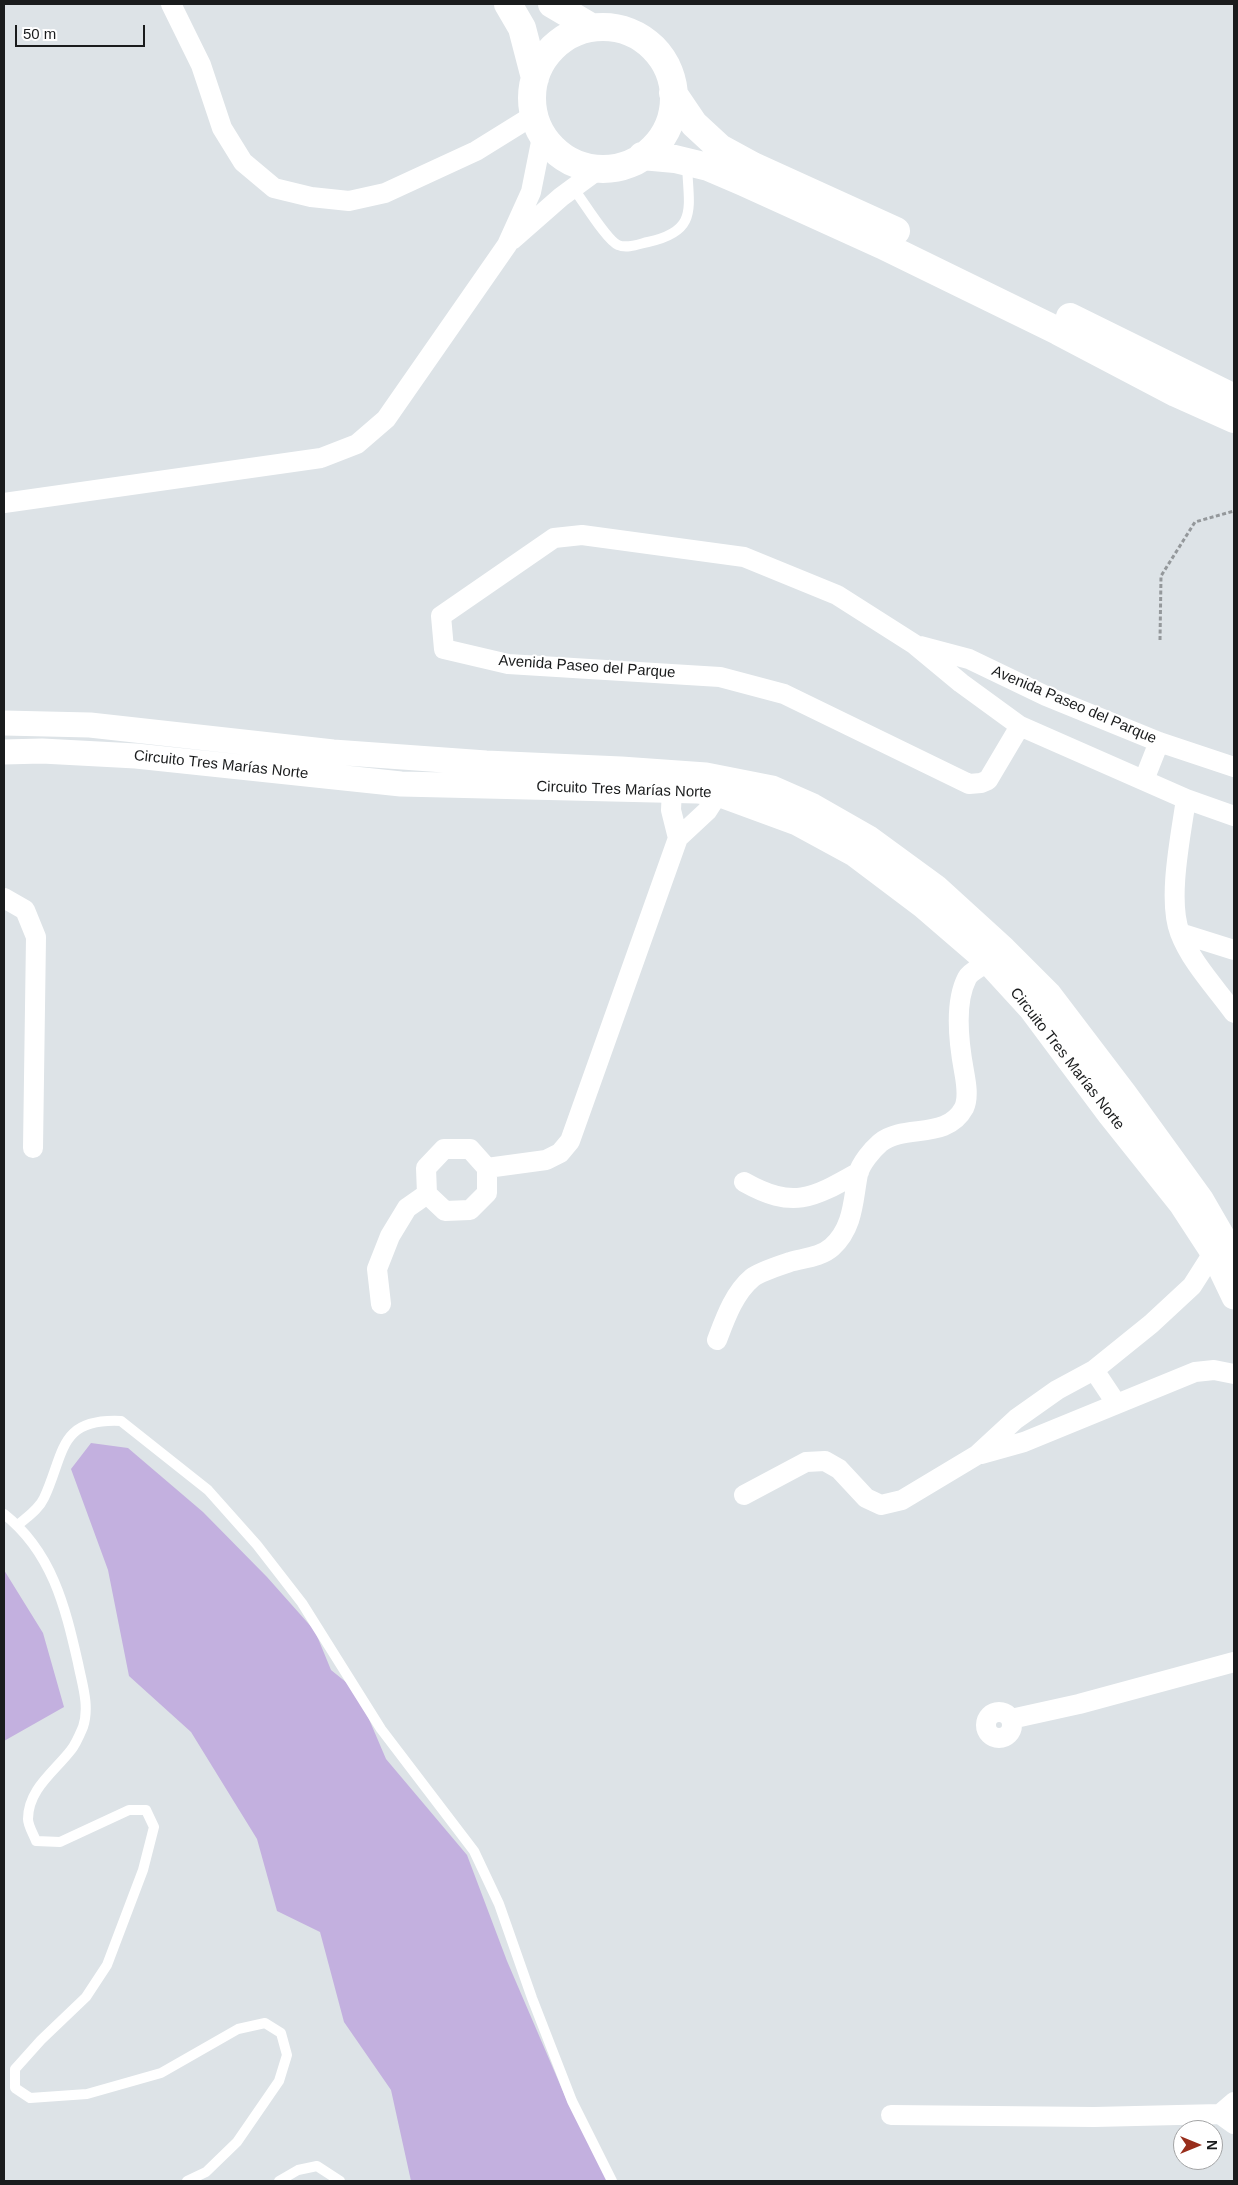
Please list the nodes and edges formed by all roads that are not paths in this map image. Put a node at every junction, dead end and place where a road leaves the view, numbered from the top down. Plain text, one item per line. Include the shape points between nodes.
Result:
1 (171, 4) edge
2 (508, 4) edge
3 (552, 4) edge
4 (591, 27) junction
5 (535, 78) junction
6 (673, 93) junction
7 (538, 126) junction
8 (642, 156) junction
9 (686, 162) junction
10 (599, 169) junction
11 (573, 188) junction
12 (506, 245) junction
13 (1234, 398) edge
14 (1234, 419) edge
15 (4, 503) edge
16 (914, 644) junction
17 (4, 723) edge
18 (1020, 726) junction
19 (1159, 742) junction
20 (4, 752) edge
21 (1234, 767) edge
22 (1144, 780) junction
23 (672, 789) junction
24 (718, 794) junction
25 (1186, 799) junction
26 (1234, 816) edge
27 (678, 838) junction
28 (4, 898) edge
29 (1180, 933) junction
30 (1234, 950) edge
31 (988, 962) junction
32 (1040, 1001) junction
33 (1234, 1013) edge
34 (33, 1148) dead end
35 (487, 1168) junction
36 (859, 1172) junction
37 (744, 1182) dead end
38 (427, 1194) junction
39 (1224, 1254) edge
40 (1234, 1297) edge
41 (380, 1304) dead end
42 (717, 1340) dead end
43 (1094, 1370) junction
44 (1234, 1374) edge
45 (1116, 1404) junction
46 (977, 1455) junction
47 (744, 1495) dead end
48 (4, 1514) edge
49 (18, 1525) junction
50 (1234, 1662) edge
51 (1011, 1719) dead end
52 (1229, 2113) edge
53 (892, 2114) dead end
54 (188, 2181) edge
55 (279, 2181) edge
56 (340, 2181) edge
57 (612, 2181) edge

1 - 7 street via 201,65 222,128 243,162 274,188 311,197 349,201 385,193
2 - 5 main road via 522,28
3 - 4 main road
4 - 5 main road via 569,35 554,46 542,60
4 - 6 main road via 622,29 652,46 663,60
5 - 7 main road via 532,96
6 - 8 main road via 666,129
6 - 13 main road via 694,124 728,153 888,227
7 - 10 main road via 565,158
7 - 12 street via 531,192
8 - 9 main road
8 - 10 main road via 621,166
9 - 11 lane via 688,214 684,225 667,238 631,246 618,245 607,236
9 - 14 main road via 708,166 882,245
10 - 11 street
11 - 12 street
12 - 15 street via 386,419 357,444 321,458
16 - 18 street, Avenida Paseo del Parque
16 - 18 street, Avenida Paseo del Parque via 837,595 744,556 582,534 554,538 441,616 444,649 508,664 720,678 784,694 969,784 988,780
16 - 19 street, Avenida Paseo del Parque via 969,659 1046,696
17 - 32 street, Circuito Tres Marías Norte via 90,725 333,752 706,774 772,788 813,806 869,838 928,882 1004,949
18 - 22 street, Avenida Paseo del Parque
19 - 21 street, Avenida Paseo del Parque
19 - 22 street
20 - 23 street, Circuito Tres Marías Norte via 136,756 401,784
22 - 25 street, Avenida Paseo del Parque
23 - 24 street, Circuito Tres Marías Norte
23 - 27 street via 671,810
24 - 27 street via 707,812
24 - 31 street, Circuito Tres Marías Norte via 797,823 854,854 923,906
25 - 26 street, Avenida Paseo del Parque
25 - 29 street via 1177,859 1175,910
27 - 35 street via 570,1141 560,1153 546,1160
28 - 34 street via 25,910 36,936
29 - 30 street
29 - 33 street via 1198,966
31 - 32 street, Circuito Tres Marías Norte
31 - 36 street via 968,976 958,1011 967,1087 965,1106 958,1117 946,1126 881,1142
32 - 39 street, Circuito Tres Marías Norte via 1181,1204
35 - 38 street via 487,1193 470,1210 445,1211
35 - 38 street via 470,1149 444,1149 426,1168
36 - 37 street via 821,1193 792,1199 764,1193
36 - 42 street via 847,1227 832,1247 813,1257 752,1277 730,1306
38 - 41 street via 407,1208 390,1236 377,1269
39 - 40 street, Circuito Tres Marías Norte
39 - 43 street via 1151,1324
43 - 45 street
43 - 46 street via 1057,1390 1016,1419
44 - 45 street via 1214,1370 1195,1372
45 - 46 street via 1024,1442
46 - 47 street via 902,1500 881,1505 866,1498 839,1469 825,1460 806,1462
48 - 49 lane
49 - 54 lane via 52,1574 65,1608 86,1701 84,1725 73,1749 42,1782 33,1801 28,1820 36,1840 60,1842 129,1810 146,1810 154,1828 143,1870 107,1965 86,1996 15,2069 15,2088 30,2098 87,2094 161,2073 238,2029 265,2023 281,2033 287,2055 279,2081 237,2142 206,2172
49 - 57 lane via 44,1499 66,1441 82,1426 105,1421 121,1421 208,1490 302,1603 380,1729 474,1851 499,1904 572,2101
50 - 51 street via 1080,1704
52 - 53 street via 1094,2117
55 - 56 lane via 298,2170 317,2166

